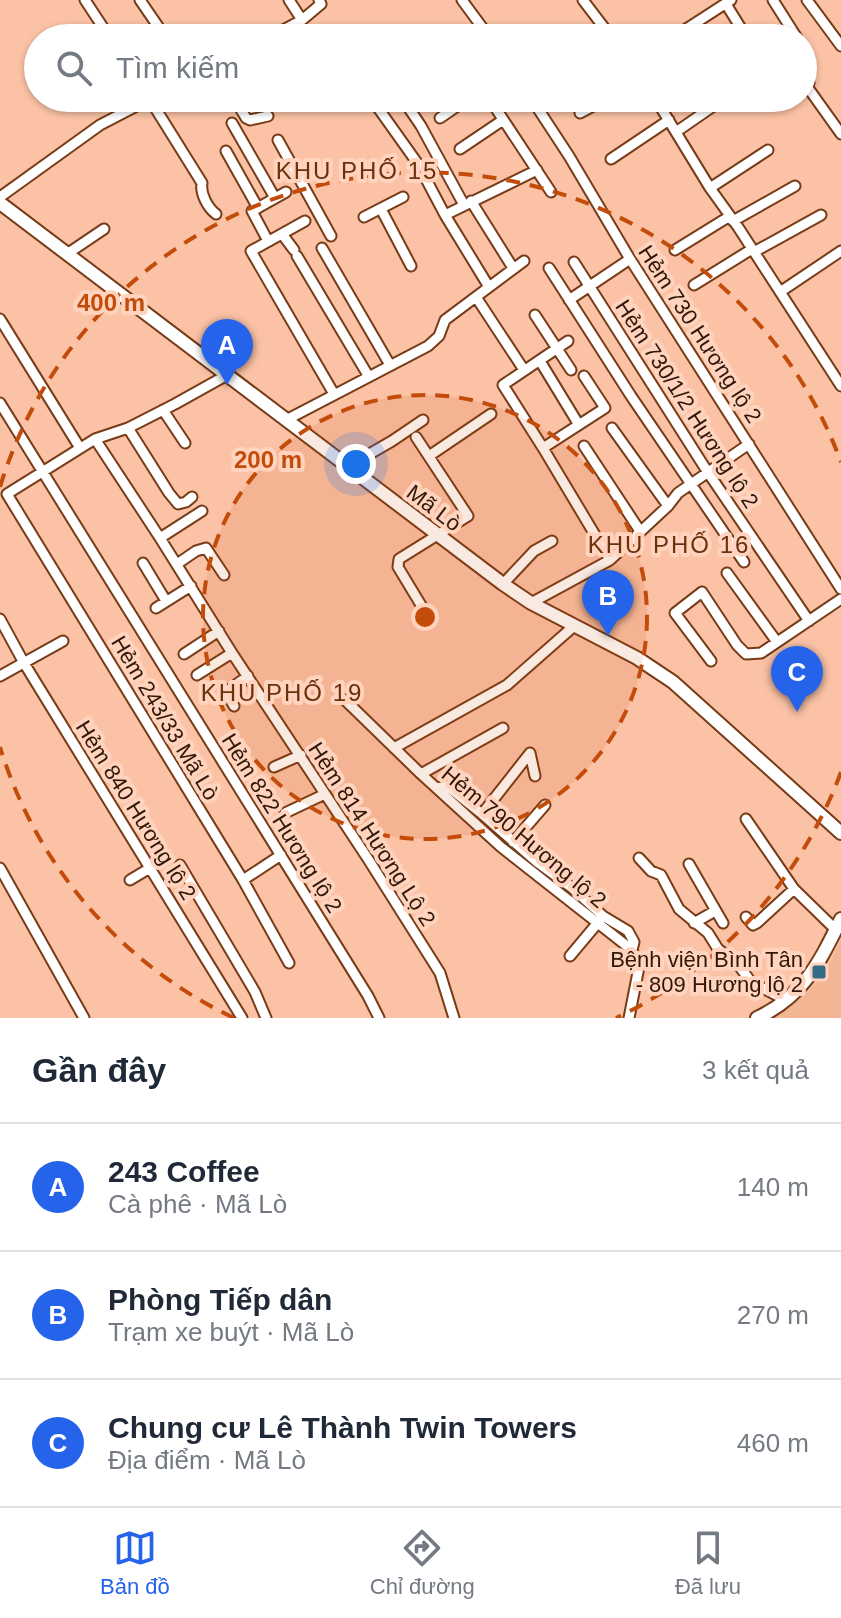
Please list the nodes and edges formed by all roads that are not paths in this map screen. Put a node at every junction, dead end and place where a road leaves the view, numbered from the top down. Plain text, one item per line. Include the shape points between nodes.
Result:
1 (85, 0) edge
2 (140, 0) edge
3 (289, 0) edge
4 (462, 0) edge
5 (583, 0) edge
6 (773, 0) edge
7 (807, 0) edge
8 (320, 2) edge
9 (729, 2) edge
10 (302, 20) junction
11 (101, 24) edge
12 (156, 24) edge
13 (294, 24) edge
14 (480, 24) edge
15 (601, 24) edge
16 (693, 24) edge
17 (740, 24) edge
18 (788, 24) edge
19 (841, 46) edge
20 (817, 100) edge
21 (124, 112) edge
22 (159, 112) edge
23 (242, 112) edge
24 (381, 112) edge
25 (412, 112) edge
26 (449, 112) edge
27 (498, 112) edge
28 (540, 112) edge
29 (664, 112) edge
30 (705, 112) edge
31 (268, 116) dead end
32 (440, 118) dead end
33 (503, 120) junction
34 (669, 120) junction
35 (232, 123) dead end
36 (676, 132) junction
37 (841, 134) edge
38 (278, 140) dead end
39 (460, 149) dead end
40 (768, 150) dead end
41 (226, 151) dead end
42 (611, 159) dead end
43 (537, 170) junction
44 (795, 186) dead end
45 (710, 188) junction
46 (286, 192) dead end
47 (551, 192) dead end
48 (403, 197) dead end
49 (275, 198) junction
50 (0, 200) edge
51 (468, 203) junction
52 (258, 208) junction
53 (381, 209) junction
54 (216, 214) dead end
55 (445, 215) junction
56 (821, 215) dead end
57 (364, 217) dead end
58 (732, 218) junction
59 (305, 221) dead end
60 (104, 229) dead end
61 (282, 234) junction
62 (331, 236) dead end
63 (268, 241) junction
64 (322, 248) dead end
65 (675, 250) dead end
66 (753, 250) junction
67 (841, 251) edge
68 (67, 254) junction
69 (630, 259) junction
70 (524, 261) dead end
71 (574, 262) dead end
72 (411, 266) dead end
73 (513, 268) junction
74 (549, 268) dead end
75 (694, 285) dead end
76 (589, 286) junction
77 (489, 287) junction
78 (780, 292) junction
79 (476, 297) junction
80 (569, 300) junction
81 (535, 315) dead end
82 (0, 319) edge
83 (568, 341) dead end
84 (557, 348) junction
85 (540, 361) junction
86 (390, 365) junction
87 (524, 370) junction
88 (571, 370) dead end
89 (227, 375) junction
90 (584, 376) dead end
91 (369, 377) junction
92 (841, 386) edge
93 (334, 394) junction
94 (0, 403) edge
95 (163, 410) junction
96 (491, 414) dead end
97 (286, 420) junction
98 (423, 420) dead end
99 (579, 425) junction
100 (128, 428) junction
101 (612, 428) dead end
102 (416, 437) dead end
103 (95, 439) junction
104 (185, 443) dead end
105 (749, 444) junction
106 (584, 446) dead end
107 (80, 448) junction
108 (543, 448) junction
109 (429, 456) junction
110 (347, 467) junction
111 (707, 471) junction
112 (42, 472) junction
113 (691, 483) junction
114 (192, 497) dead end
115 (668, 506) junction
116 (202, 511) dead end
117 (640, 531) junction
118 (438, 535) junction
119 (160, 538) junction
120 (552, 541) dead end
121 (610, 560) junction
122 (744, 562) dead end
123 (143, 563) dead end
124 (177, 564) junction
125 (727, 573) dead end
126 (224, 575) dead end
127 (503, 584) junction
128 (191, 586) junction
129 (841, 589) edge
130 (841, 599) edge
131 (166, 601) junction
132 (531, 603) junction
133 (156, 608) dead end
134 (427, 615) dead end
135 (0, 619) edge
136 (809, 621) junction
137 (574, 626) junction
138 (219, 631) junction
139 (63, 641) dead end
140 (777, 642) junction
141 (232, 653) junction
142 (184, 654) dead end
143 (711, 661) dead end
144 (24, 663) junction
145 (197, 675) dead end
146 (0, 676) edge
147 (248, 676) junction
148 (345, 700) dead end
149 (234, 706) dead end
150 (503, 728) dead end
151 (394, 748) junction
152 (301, 755) junction
153 (274, 767) dead end
154 (421, 774) junction
155 (535, 776) dead end
156 (437, 788) junction
157 (325, 794) junction
158 (545, 805) dead end
159 (285, 813) dead end
160 (482, 814) junction
161 (746, 819) dead end
162 (841, 833) edge
163 (513, 842) junction
164 (281, 855) junction
165 (639, 858) dead end
166 (689, 864) dead end
167 (180, 865) dead end
168 (0, 868) edge
169 (150, 868) junction
170 (130, 880) dead end
171 (243, 880) junction
172 (794, 889) junction
173 (715, 911) junction
174 (746, 917) dead end
175 (600, 919) junction
176 (694, 923) junction
177 (723, 923) dead end
178 (838, 925) edge
179 (570, 956) dead end
180 (289, 963) dead end
181 (786, 1000) junction
182 (84, 1018) edge
183 (242, 1018) edge
184 (266, 1018) edge
185 (379, 1018) edge
186 (454, 1018) edge
187 (629, 1018) edge
188 (758, 1018) edge

1 - 11 street
2 - 12 street
3 - 10 street
4 - 14 street
5 - 15 street
6 - 18 street
7 - 19 street
8 - 10 street
9 - 16 street
9 - 17 street
10 - 13 street
20 - 37 street
21 - 50 street
22 - 54 street
23 - 31 street via 250,120
24 - 55 street
25 - 51 street
26 - 32 street
27 - 33 street
28 - 69 street, Hẻm 730 Hương lộ 2
29 - 34 street
30 - 36 street
33 - 39 street
33 - 43 street
34 - 36 street
34 - 42 street
35 - 49 street
36 - 45 street
38 - 62 street
40 - 45 street
41 - 52 street
43 - 47 street
43 - 51 street
44 - 58 street
45 - 58 street
46 - 49 street
48 - 53 street
49 - 52 street
50 - 68 main road, Mã Lò
51 - 55 street
51 - 73 street
52 - 63 street via 252,211
53 - 57 street
53 - 72 street
55 - 77 street
56 - 66 street
58 - 65 street
58 - 66 street
59 - 61 street
60 - 68 street
61 - 63 street
61 - 91 street
63 - 93 street via 251,251
64 - 86 street
66 - 75 street
66 - 78 street
67 - 78 street
68 - 89 main road, Mã Lò
69 - 76 street
69 - 105 street, Hẻm 730 Hương lộ 2
70 - 73 street
71 - 76 street, Hẻm 730/1/2 Hương lộ 2
73 - 77 street
74 - 80 street
76 - 80 street
76 - 111 street, Hẻm 730/1/2 Hương lộ 2
77 - 79 street
78 - 92 street
79 - 86 street via 445,320 428,346
79 - 87 street
80 - 113 street
81 - 84 street
82 - 107 street
83 - 84 street
84 - 85 street
84 - 88 street
85 - 87 street
85 - 99 street
86 - 91 street
87 - 108 street via 503,385
89 - 95 street
89 - 97 main road, Mã Lò
90 - 99 street via 605,408
91 - 93 street
93 - 97 street
94 - 112 street, Hẻm 822 Hương lộ 2
95 - 100 street
95 - 104 street
96 - 109 street
97 - 110 main road, Mã Lò
98 - 110 street
99 - 108 street
100 - 103 street
100 - 114 street via 178,504
101 - 115 street
102 - 109 street
103 - 107 street
103 - 119 street, Hẻm 814 Hương Lộ 2
105 - 111 street
105 - 129 street, Hẻm 730 Hương lộ 2
106 - 117 street
107 - 112 street
108 - 121 street
109 - 118 street via 468,516
110 - 118 main road, Mã Lò
111 - 113 street
111 - 136 street, Hẻm 730/1/2 Hương lộ 2
112 - 164 street, Hẻm 822 Hương lộ 2
112 - 171 street, Hẻm 243/33 Mã Lò via 7,494
113 - 115 street
113 - 122 street
115 - 117 street
116 - 119 street
117 - 121 street
118 - 127 main road, Mã Lò
118 - 134 street via 398,563
119 - 124 street, Hẻm 814 Hương Lộ 2
120 - 127 street via 534,551
121 - 132 street
123 - 131 street
124 - 126 street via 206,548
124 - 128 street, Hẻm 814 Hương Lộ 2
125 - 140 street
127 - 132 main road, Mã Lò
128 - 131 street
128 - 138 street, Hẻm 814 Hương Lộ 2
130 - 136 street
131 - 133 street
132 - 137 main road, Mã Lò
135 - 144 street, Hẻm 840 Hương lộ 2
136 - 140 street
137 - 151 street via 507,685
137 - 162 main road, Mã Lò via 673,682
138 - 141 street, Hẻm 814 Hương Lộ 2
138 - 142 street
139 - 144 street
140 - 143 street via 761,653 746,654 702,592 675,613
141 - 145 street
141 - 147 street, Hẻm 814 Hương Lộ 2
144 - 146 street
144 - 169 street, Hẻm 840 Hương lộ 2
147 - 149 street via 226,692
147 - 152 street, Hẻm 814 Hương Lộ 2
148 - 151 street, Hẻm 790 Hương lộ 2
150 - 154 street
151 - 154 street, Hẻm 790 Hương lộ 2
152 - 153 street
152 - 157 street, Hẻm 814 Hương Lộ 2
154 - 156 street, Hẻm 790 Hương lộ 2
155 - 160 street via 530,753
156 - 160 street via 447,786
156 - 175 street, Hẻm 790 Hương lộ 2 via 501,847
157 - 159 street
157 - 186 street, Hẻm 814 Hương Lộ 2 via 440,973
158 - 163 street
160 - 163 street
161 - 172 street
163 - 175 street via 571,887
164 - 171 street
164 - 185 street, Hẻm 822 Hương lộ 2
165 - 176 street via 661,875 679,909
166 - 173 street
167 - 184 street
168 - 182 street
169 - 170 street
169 - 183 street, Hẻm 840 Hương lộ 2
171 - 180 street, Hẻm 243/33 Mã Lò
172 - 174 street via 757,923
172 - 178 street
173 - 176 street
173 - 177 street
175 - 179 street
175 - 187 street, Hẻm 790 Hương lộ 2 via 632,950 639,967
176 - 181 street via 751,982
178 - 181 main road via 817,968
181 - 188 main road

